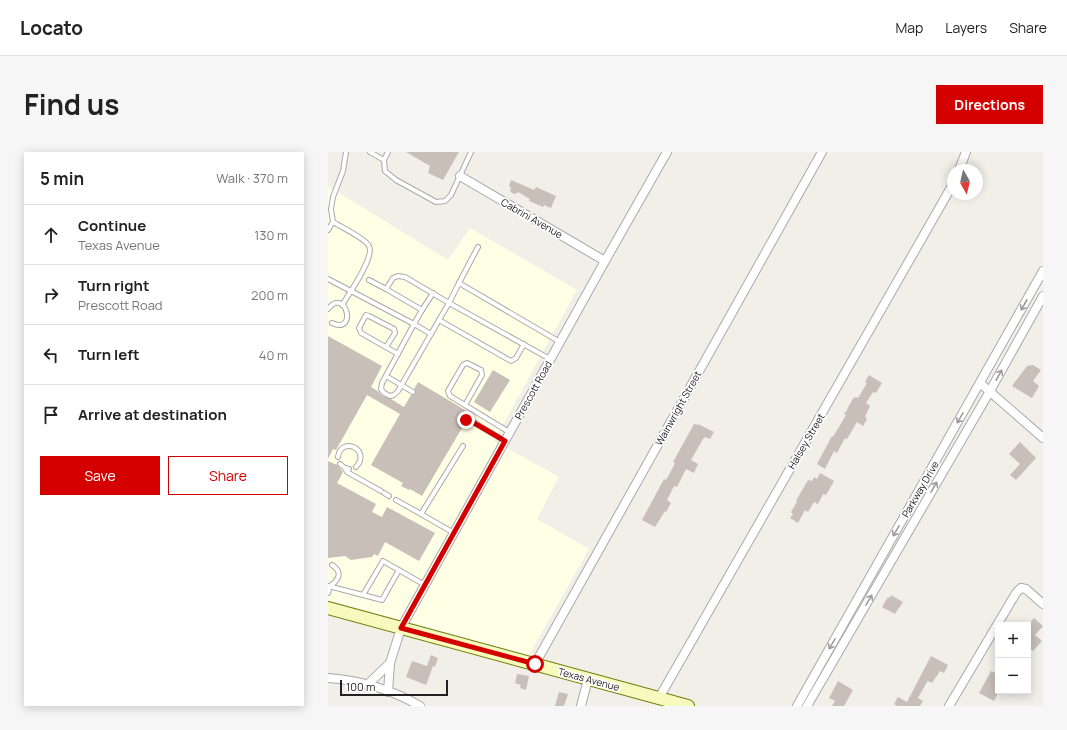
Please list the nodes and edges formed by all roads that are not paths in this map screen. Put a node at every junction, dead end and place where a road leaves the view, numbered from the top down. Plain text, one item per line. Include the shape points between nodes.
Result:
1 (346, 152) edge
2 (370, 152) edge
3 (388, 152) edge
4 (471, 152) edge
5 (667, 152) edge
6 (822, 152) edge
7 (966, 152) edge
8 (384, 160) junction
9 (961, 164) edge
10 (460, 176) junction
11 (947, 194) edge
12 (333, 222) junction
13 (328, 230) edge
14 (478, 247) dead end
15 (605, 261) junction
16 (1043, 271) edge
17 (328, 279) edge
18 (369, 280) dead end
19 (459, 283) junction
20 (1040, 284) edge
21 (386, 289) junction
22 (351, 291) junction
23 (432, 293) junction
24 (1043, 296) edge
25 (449, 303) junction
26 (342, 305) junction
27 (328, 309) edge
28 (422, 310) junction
29 (439, 320) junction
30 (332, 323) dead end
31 (414, 324) junction
32 (431, 334) junction
33 (560, 342) junction
34 (524, 344) junction
35 (386, 347) junction
36 (398, 354) junction
37 (550, 359) junction
38 (386, 376) junction
39 (980, 383) junction
40 (402, 385) junction
41 (412, 391) dead end
42 (990, 391) junction
43 (465, 405) junction
44 (468, 419) dead end
45 (510, 432) junction
46 (1043, 438) edge
47 (505, 441) junction
48 (463, 446) dead end
49 (338, 457) dead end
50 (340, 464) dead end
51 (356, 467) dead end
52 (385, 493) dead end
53 (396, 500) dead end
54 (421, 514) junction
55 (454, 533) junction
56 (332, 565) dead end
57 (400, 570) junction
58 (425, 585) junction
59 (329, 586) edge
60 (328, 593) edge
61 (363, 595) junction
62 (1043, 604) edge
63 (328, 608) edge
64 (401, 628) junction
65 (390, 663) junction
66 (535, 664) junction
67 (328, 678) edge
68 (588, 679) junction
69 (367, 685) junction
70 (388, 692) junction
71 (659, 698) junction
72 (420, 706) edge
73 (581, 706) edge
74 (688, 706) edge
75 (797, 706) edge
76 (806, 706) edge
77 (949, 706) edge

1 - 12 lane via 343,171 333,197
2 - 8 lane
3 - 8 lane
4 - 10 lane
5 - 15 street, Prescott Road
6 - 66 street, Wainwright Street
7 - 9 street
8 - 10 lane via 385,171 396,180 436,202 445,201 451,195
10 - 15 street, Cabrini Avenue
11 - 71 street, Halsey Street
12 - 13 lane
12 - 22 lane via 369,246 367,263
14 - 19 lane
15 - 33 street, Prescott Road
16 - 20 street, Parkway Drive
17 - 22 lane
18 - 21 lane
19 - 25 lane
19 - 33 lane
20 -> 39 street, Parkway Drive
21 - 23 lane via 393,278 398,276 405,277
21 - 28 lane
22 - 26 lane
22 - 31 lane
23 - 25 lane
23 - 28 lane
42 -> 24 street, Parkway Drive
25 - 29 lane
25 - 34 lane
26 - 27 lane via 332,305
26 - 30 lane via 347,310 346,321 340,325
28 - 31 lane
29 - 32 lane
29 - 34 lane via 511,361 516,358
31 - 32 lane
31 - 36 lane
32 - 40 lane
33 - 37 street, Prescott Road
34 - 37 lane
35 - 35 lane via 361,333 359,328 366,316 394,329 395,333
35 - 36 lane
36 - 38 lane
37 - 45 street, Prescott Road
38 - 40 lane
38 - 40 lane via 381,389 384,393 394,395
39 - 42 street
39 -> 75 street, Parkway Drive
40 - 41 lane
42 - 46 street
76 -> 42 street, Parkway Drive
43 - 43 lane via 450,396 448,391 466,363 481,370 482,375
43 - 45 lane
44 - 47 lane
45 - 47 street, Prescott Road
47 - 55 street, Prescott Road
48 - 54 lane
49 - 51 lane via 339,452 345,447 356,448 361,457
50 - 52 lane via 347,472
53 - 54 lane
54 - 55 lane
55 - 58 street, Prescott Road
56 - 59 lane via 337,569 338,576 336,582
57 - 58 lane
57 - 61 lane via 382,600
57 - 61 lane via 383,561
58 - 64 street, Prescott Road
59 - 60 lane
59 - 61 lane
62 - 77 street via 1026,589 1021,588 1016,593
63 - 64 street, Texas Avenue
64 - 65 street, Prescott Road
64 - 66 street, Texas Avenue
65 - 69 street
65 - 70 street, Prescott Road
66 - 68 street, Texas Avenue
67 - 69 street
68 - 71 street, Texas Avenue
68 - 73 street
69 - 70 street
70 - 72 street
71 - 74 street, Texas Avenue

